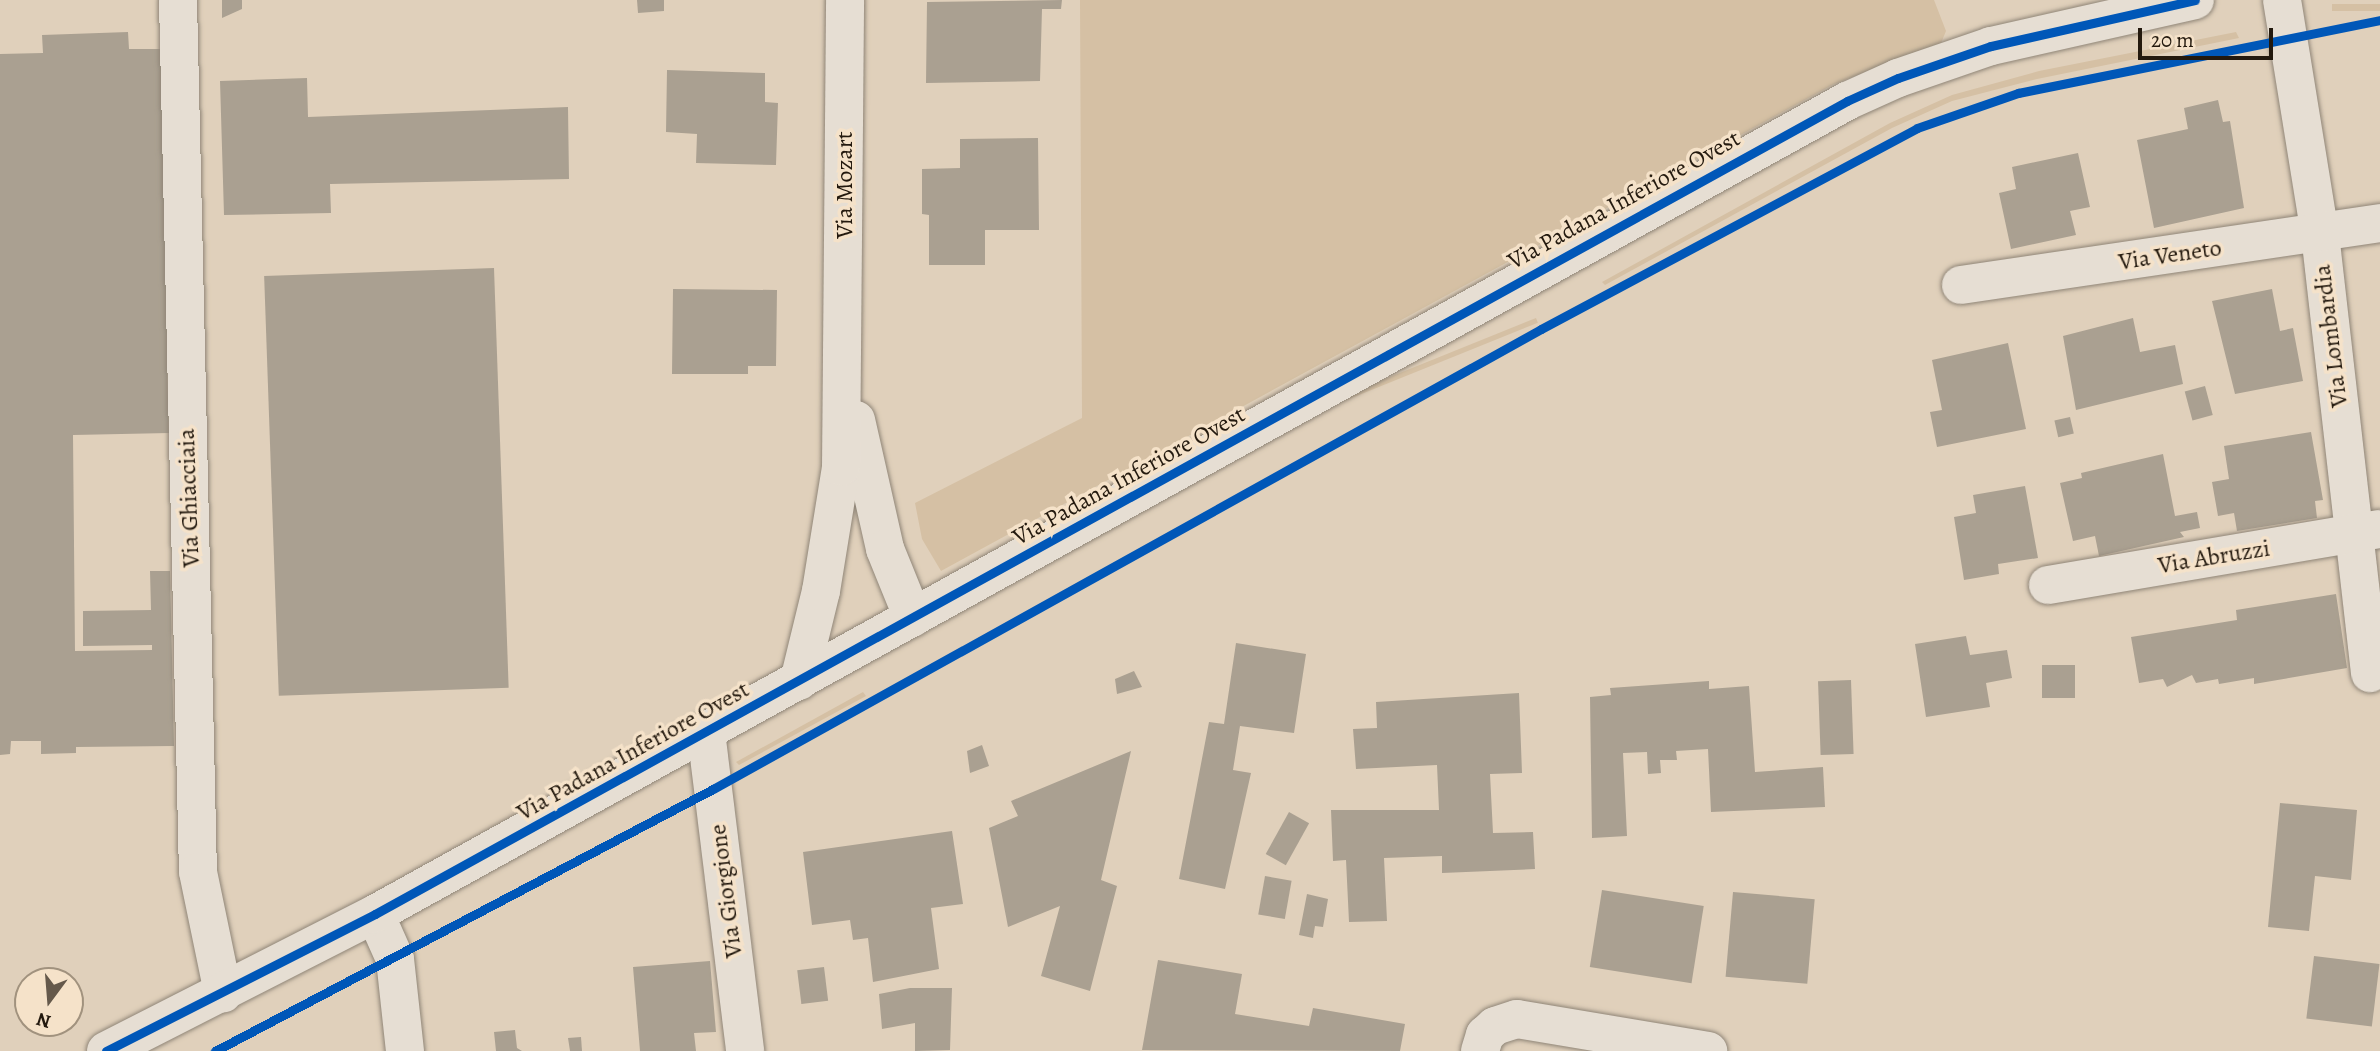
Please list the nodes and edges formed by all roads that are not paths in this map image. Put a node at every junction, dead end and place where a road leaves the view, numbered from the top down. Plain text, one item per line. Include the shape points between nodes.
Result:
1 (178, 0) edge
2 (845, 0) edge
3 (2195, 0) edge
4 (2282, 0) edge
5 (2380, 223) edge
6 (2320, 234) junction
7 (1961, 285) dead end
8 (845, 370) junction
9 (2367, 531) edge
10 (2048, 585) dead end
11 (913, 618) junction
12 (2370, 673) dead end
13 (799, 681) junction
14 (706, 732) junction
15 (375, 914) junction
16 (223, 993) junction
17 (1488, 1038) edge
18 (106, 1051) edge
19 (405, 1051) edge
20 (745, 1051) edge
21 (1708, 1051) edge

1 - 16 street, Via Ghiacciaia via 198,872
2 - 8 street, Via Mozart
3 - 11 street, Via Padana Inferiore Ovest via 1991,46 1847,101
4 - 6 street, Via Lombardia
5 - 6 street, Via Veneto
6 - 7 street, Via Veneto
6 - 9 street, Via Lombardia
8 - 11 street, Via Mozart via 885,549
8 - 13 street, Via Mozart via 835,515
9 - 10 street, Via Abruzzi
9 - 12 street, Via Lombardia
11 - 13 street, Via Padana Inferiore Ovest
13 - 14 street, Via Padana Inferiore Ovest
14 - 15 street, Via Padana Inferiore Ovest
14 - 20 street, Via Giorgione
15 - 16 street, Via Padana Inferiore Ovest
15 - 19 street via 395,959
16 - 18 street, Via Padana Inferiore Ovest
17 - 21 street via 1517,1019

